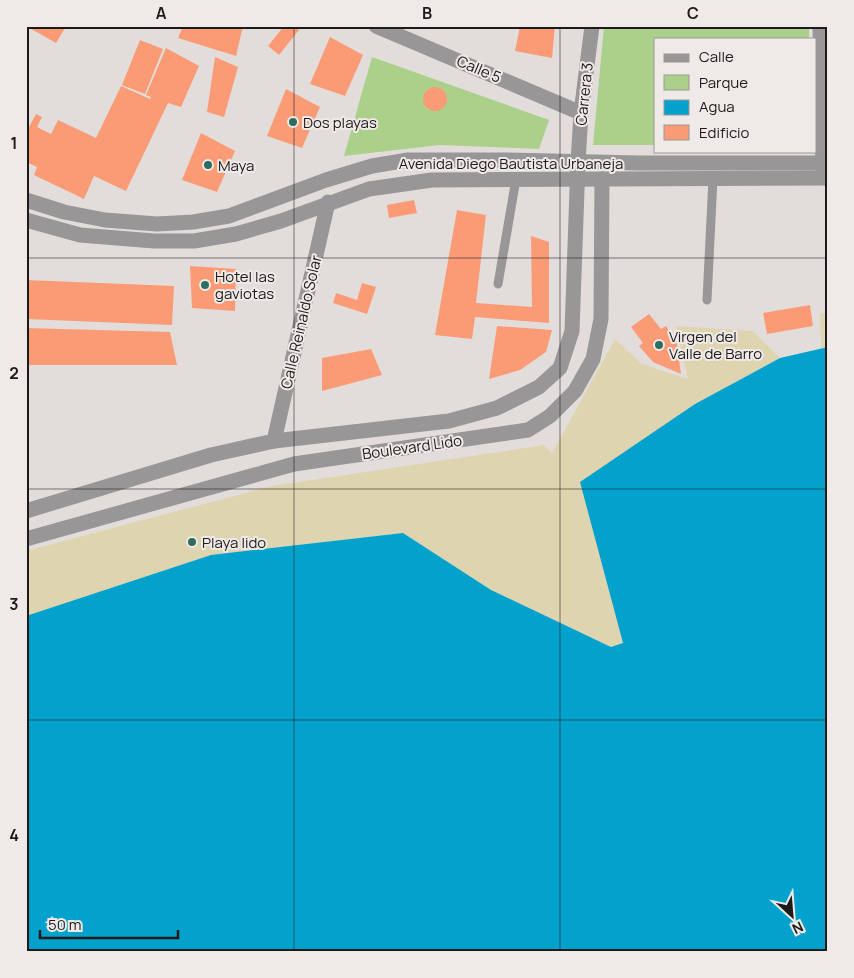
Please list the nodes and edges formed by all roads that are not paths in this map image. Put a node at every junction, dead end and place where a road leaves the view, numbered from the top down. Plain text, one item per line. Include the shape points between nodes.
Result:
1 (376, 26) edge
2 (592, 26) edge
3 (820, 26) edge
4 (411, 33) edge
5 (581, 113) junction
6 (578, 162) junction
7 (826, 171) edge
8 (516, 179) junction
9 (578, 179) junction
10 (602, 179) junction
11 (713, 179) junction
12 (26, 200) edge
13 (328, 202) junction
14 (26, 220) edge
15 (498, 284) dead end
16 (708, 300) dead end
17 (274, 441) junction
18 (26, 511) edge
19 (26, 539) edge

1 - 4 street, Calle 5
2 - 5 street, Carrera 3
3 - 7 street
4 - 5 street, Calle 5
5 - 6 street, Carrera 3
6 - 7 street, Avenida Diego Bautista Urbaneja
6 - 9 street, Boulevard Lido
6 - 12 street, Avenida Diego Bautista Urbaneja via 408,160 372,166 229,216 193,222 157,224 105,220
7 - 11 street, Avenida Diego Bautista Urbaneja
8 - 9 street, Avenida Diego Bautista Urbaneja
8 - 13 street, Avenida Diego Bautista Urbaneja via 432,180 398,184 369,188
8 - 15 lane
9 - 10 street, Avenida Diego Bautista Urbaneja
9 - 17 street, Boulevard Lido via 572,331 560,368 539,387 497,408 449,421
10 - 11 street, Avenida Diego Bautista Urbaneja
10 - 19 street, Boulevard Lido via 601,319 593,359 575,392 550,416 528,430 294,464
11 - 16 lane
13 - 14 street, Avenida Diego Bautista Urbaneja via 281,221 236,234 194,241 80,235
13 - 17 street, Calle Reinaldo Solar
17 - 18 street, Boulevard Lido via 202,458

